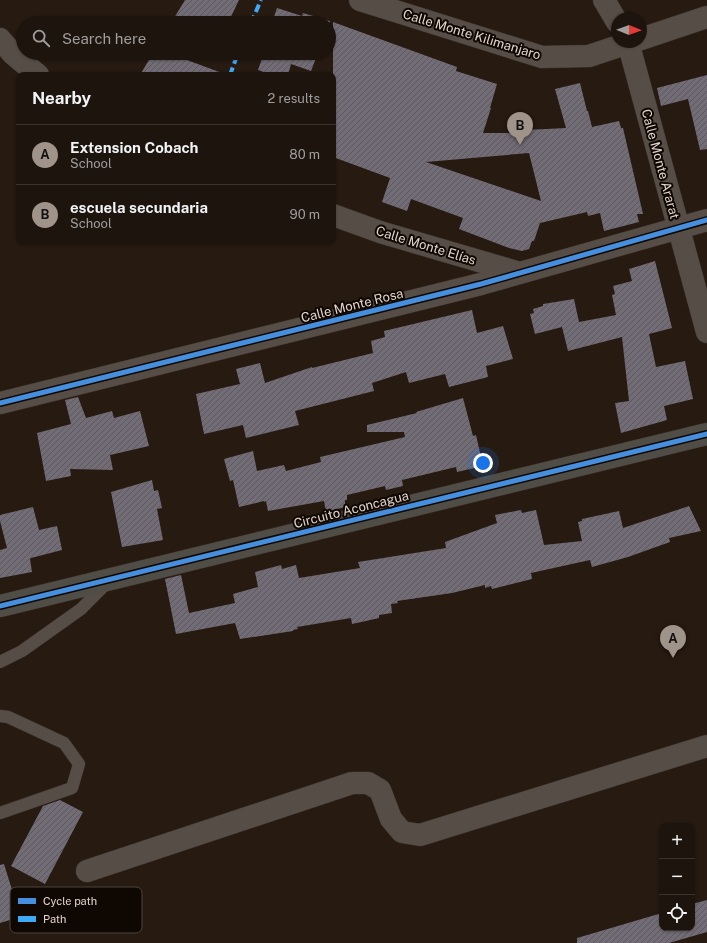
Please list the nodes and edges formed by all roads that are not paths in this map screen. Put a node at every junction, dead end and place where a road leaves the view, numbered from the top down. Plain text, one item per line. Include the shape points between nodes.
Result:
1 (360, 0) edge
2 (604, 0) edge
3 (611, 12) edge
4 (707, 17) edge
5 (647, 36) edge
6 (0, 39) edge
7 (612, 48) edge
8 (634, 48) edge
9 (16, 57) edge
10 (20, 60) edge
11 (34, 72) edge
12 (336, 216) edge
13 (707, 220) edge
14 (679, 228) junction
15 (520, 273) junction
16 (707, 332) edge
17 (0, 403) edge
18 (707, 434) edge
19 (112, 579) junction
20 (0, 606) edge
21 (0, 662) edge
22 (0, 716) edge
23 (707, 746) edge
24 (0, 813) edge
25 (87, 871) dead end

1 - 7 street, Calle Monte Kilimanjaro via 542,57 589,56
2 - 3 street
4 - 5 street, Calle Monte Kilimanjaro
6 - 9 street
8 - 14 street, Calle Monte Ararat
10 - 11 street
12 - 15 street, Calle Monte Elías via 380,232
13 - 14 street, Calle Monte Rosa
14 - 15 street, Calle Monte Rosa
14 - 16 street, Calle Monte Ararat
15 - 17 street, Calle Monte Rosa
18 - 19 street, Circuito Aconcagua
19 - 20 street, Circuito Aconcagua
19 - 21 lane via 81,608 22,651
22 - 24 lane via 8,717 64,743 79,764 72,788
23 - 25 street via 420,835 402,832 391,818 380,790 368,783 352,783

